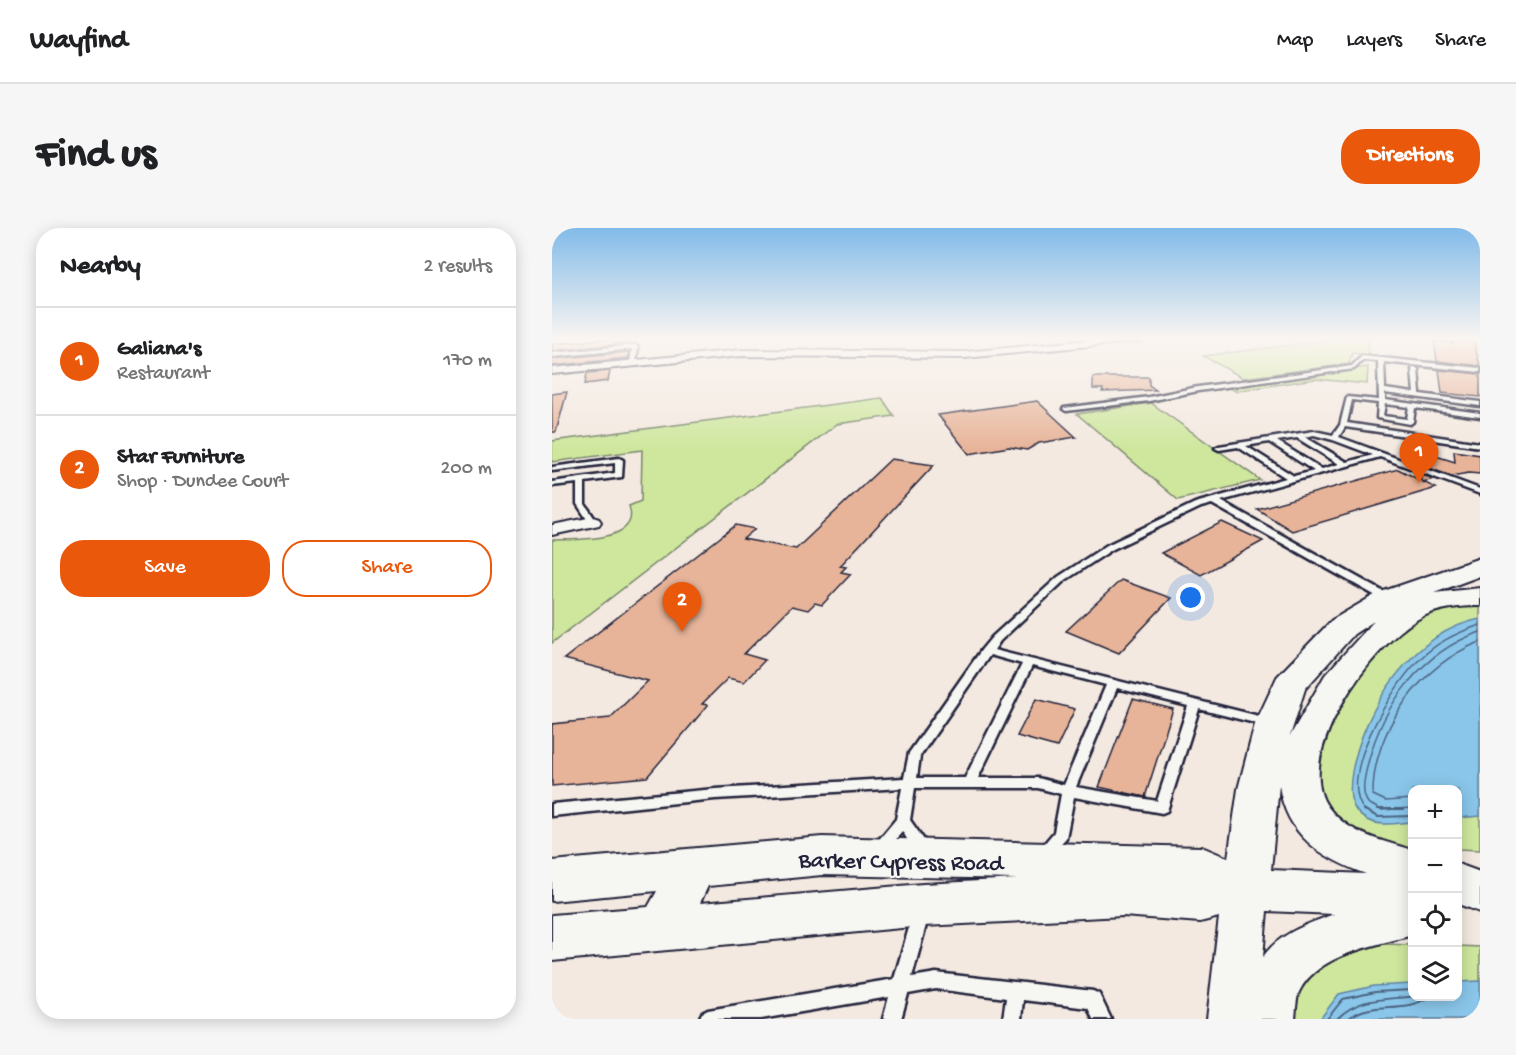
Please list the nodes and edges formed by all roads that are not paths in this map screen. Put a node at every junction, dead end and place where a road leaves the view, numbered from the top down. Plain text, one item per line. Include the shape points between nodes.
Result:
1 (1298, 375) edge
2 (1382, 375) edge
3 (1415, 375) edge
4 (1383, 392) junction
5 (1417, 396) junction
6 (1382, 402) junction
7 (1480, 404) edge
8 (1412, 406) junction
9 (1066, 409) dead end
10 (1480, 416) edge
11 (1342, 425) junction
12 (1297, 435) junction
13 (1335, 438) junction
14 (1270, 440) junction
15 (1240, 444) junction
16 (1480, 445) edge
17 (1219, 448) dead end
18 (1380, 455) junction
19 (1345, 464) junction
20 (552, 469) edge
21 (1320, 471) junction
22 (1290, 478) junction
23 (581, 480) junction
24 (552, 484) edge
25 (1480, 492) edge
26 (1212, 500) junction
27 (593, 522) joint
28 (552, 530) edge
29 (1480, 566) edge
30 (1480, 597) edge
31 (1389, 599) junction
32 (986, 651) junction
33 (1028, 662) junction
34 (1113, 683) junction
35 (1195, 704) junction
36 (1274, 724) junction
37 (907, 783) junction
38 (969, 783) junction
39 (1068, 791) junction
40 (552, 810) edge
41 (903, 821) junction
42 (1066, 850) junction
43 (872, 856) junction
44 (930, 858) junction
45 (695, 867) junction
46 (1408, 867) edge
47 (552, 881) edge
48 (1245, 890) junction
49 (1408, 896) edge
50 (923, 905) junction
51 (1408, 915) edge
52 (663, 926) junction
53 (552, 938) edge
54 (900, 988) junction
55 (1016, 991) junction
56 (708, 1019) edge
57 (892, 1019) edge
58 (1012, 1019) edge
59 (1102, 1019) edge
60 (1234, 1019) edge
61 (1268, 1019) edge

1 - 9 lane via 1198,389 1178,396
2 - 4 lane
3 - 5 lane
4 - 5 lane
4 - 6 lane
5 - 7 lane
6 - 8 lane
6 - 8 lane via 1379,417 1410,422
6 - 11 lane via 1349,398
8 - 10 lane
11 - 13 lane
11 - 16 lane
12 - 13 lane via 1314,433
12 - 14 lane
12 - 19 lane
13 - 18 lane
14 - 15 lane
14 - 21 lane
15 - 17 lane
15 - 22 lane
18 - 19 lane
18 - 25 lane
19 - 21 lane
20 - 23 lane via 619,460 619,475
21 - 22 lane
22 - 26 lane
23 - 24 lane
23 - 27 lane via 581,504
26 - 31 lane
26 - 32 lane via 1110,547 1061,579
27 - 28 street
29 - 31 main road
30 - 46 main road via 1426,604 1395,621 1340,678 1314,723 1303,752 1300,789 1306,807 1326,834 1351,849
31 - 36 main road via 1343,627 1289,685
32 - 33 lane
32 - 37 lane via 914,756
33 - 34 lane
33 - 38 lane
34 - 35 lane
34 - 39 lane
35 - 36 lane
35 - 39 lane via 1162,807
36 - 48 main road via 1258,789
37 - 38 lane
37 - 40 lane via 715,794
37 - 41 lane
38 - 39 lane via 1038,783
39 - 42 lane
41 - 43 lane
41 - 44 lane
42 - 44 main road, Barker Cypress Road
42 - 48 main road, Barker Cypress Road via 1202,866
43 - 44 main road, Barker Cypress Road
43 - 45 main road, Barker Cypress Road via 822,856
45 - 47 main road, Barker Cypress Road
45 - 52 main road
48 - 49 main road, Barker Cypress Road
48 - 50 main road, Barker Cypress Road via 1200,901 1123,895
48 - 60 main road
50 - 52 main road, Barker Cypress Road
50 - 54 lane
51 - 61 main road via 1316,943 1285,964 1268,999
52 - 53 main road, Barker Cypress Road
54 - 55 lane via 936,981
54 - 56 lane
54 - 57 lane
55 - 58 lane
55 - 59 lane via 1093,1000

